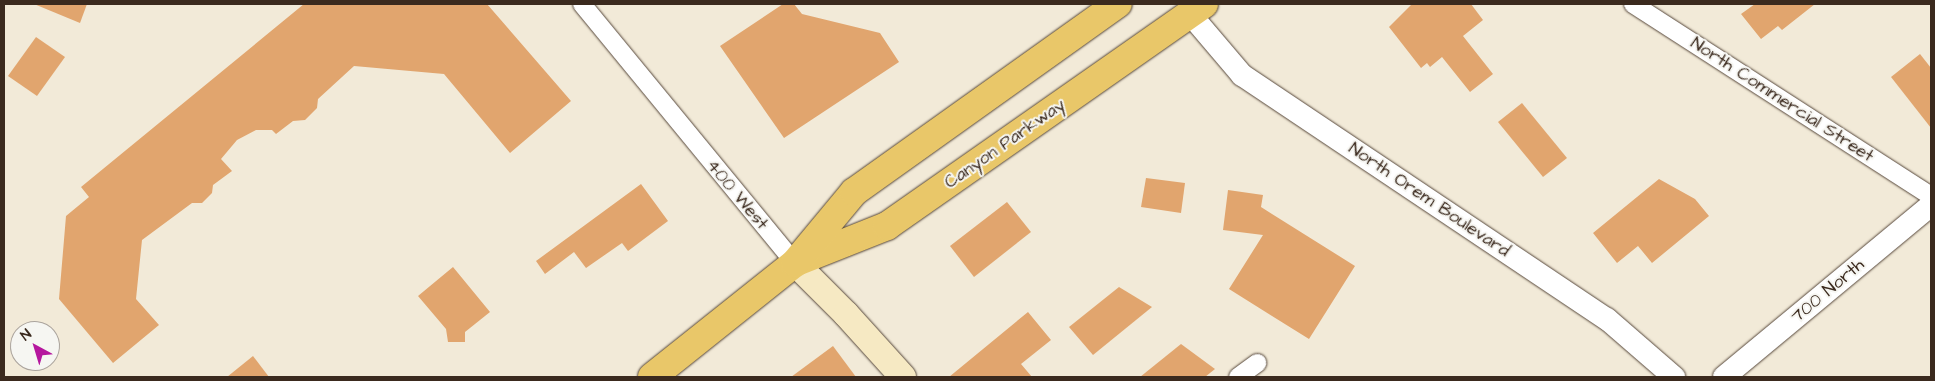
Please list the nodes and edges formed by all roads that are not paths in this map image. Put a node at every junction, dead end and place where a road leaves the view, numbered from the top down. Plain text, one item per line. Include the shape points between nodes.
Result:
1 (582, 4) edge
2 (1118, 4) edge
3 (1633, 4) edge
4 (1198, 9) edge
5 (1931, 196) edge
6 (1931, 205) edge
7 (795, 263) junction
8 (1257, 363) dead end
9 (652, 377) edge
10 (903, 377) edge
11 (1238, 377) edge
12 (1674, 377) edge
13 (1724, 377) edge

1 - 7 street, 400 West
2 - 7 highway, Canyon Parkway via 854,192
3 - 5 street, North Commercial Street
4 - 7 highway, Canyon Parkway via 887,226
4 - 12 street, North Orem Boulevard via 1242,75 1607,318
6 - 13 street, 700 North
7 - 9 highway, Canyon Parkway
7 - 10 main road, 400 West
8 - 11 street

